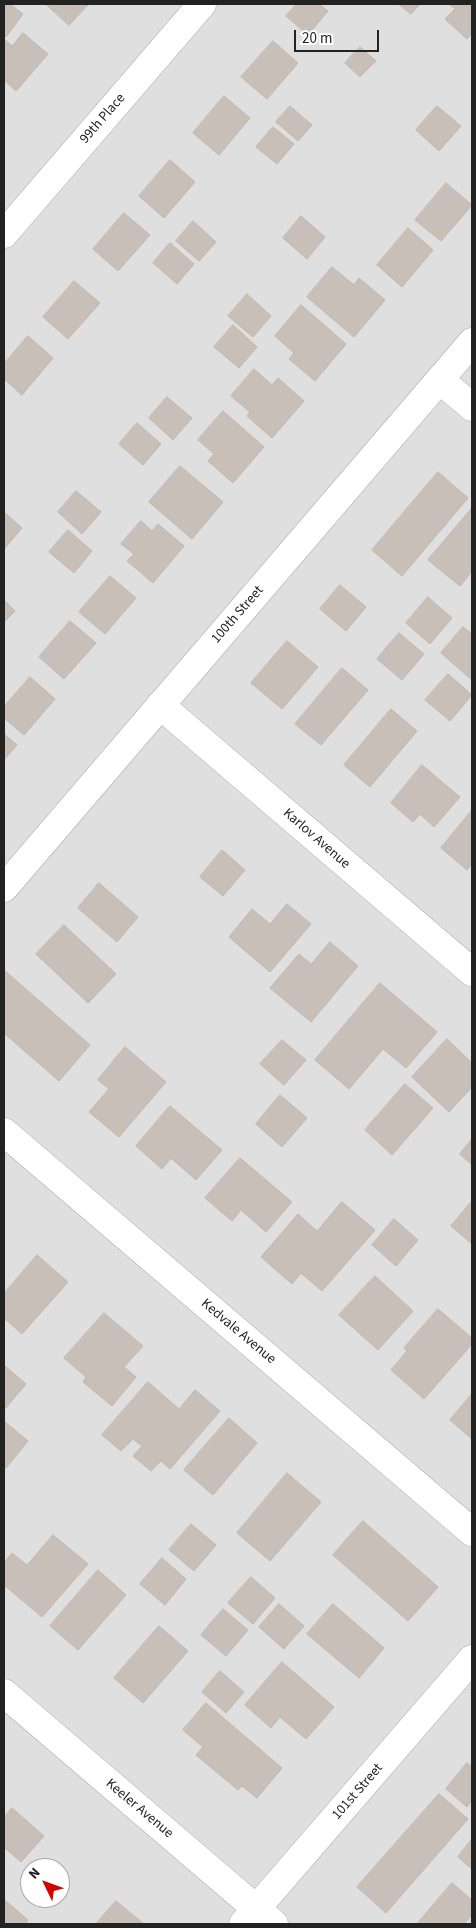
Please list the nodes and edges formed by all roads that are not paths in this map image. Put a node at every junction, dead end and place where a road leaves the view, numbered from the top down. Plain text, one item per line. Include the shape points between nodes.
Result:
1 (202, 4) edge
2 (4, 234) edge
3 (472, 342) edge
4 (440, 380) junction
5 (472, 407) edge
6 (160, 705) junction
7 (4, 888) edge
8 (472, 972) edge
9 (4, 1132) edge
10 (472, 1532) edge
11 (472, 1659) edge
12 (4, 1693) edge
13 (258, 1919) edge

1 - 2 street, 99th Place
3 - 4 street, 100th Street
4 - 5 street
4 - 6 street, 100th Street
6 - 7 street, 100th Street
6 - 8 street, Karlov Avenue
9 - 10 street, Kedvale Avenue
11 - 13 street, 101st Street
12 - 13 street, Keeler Avenue

